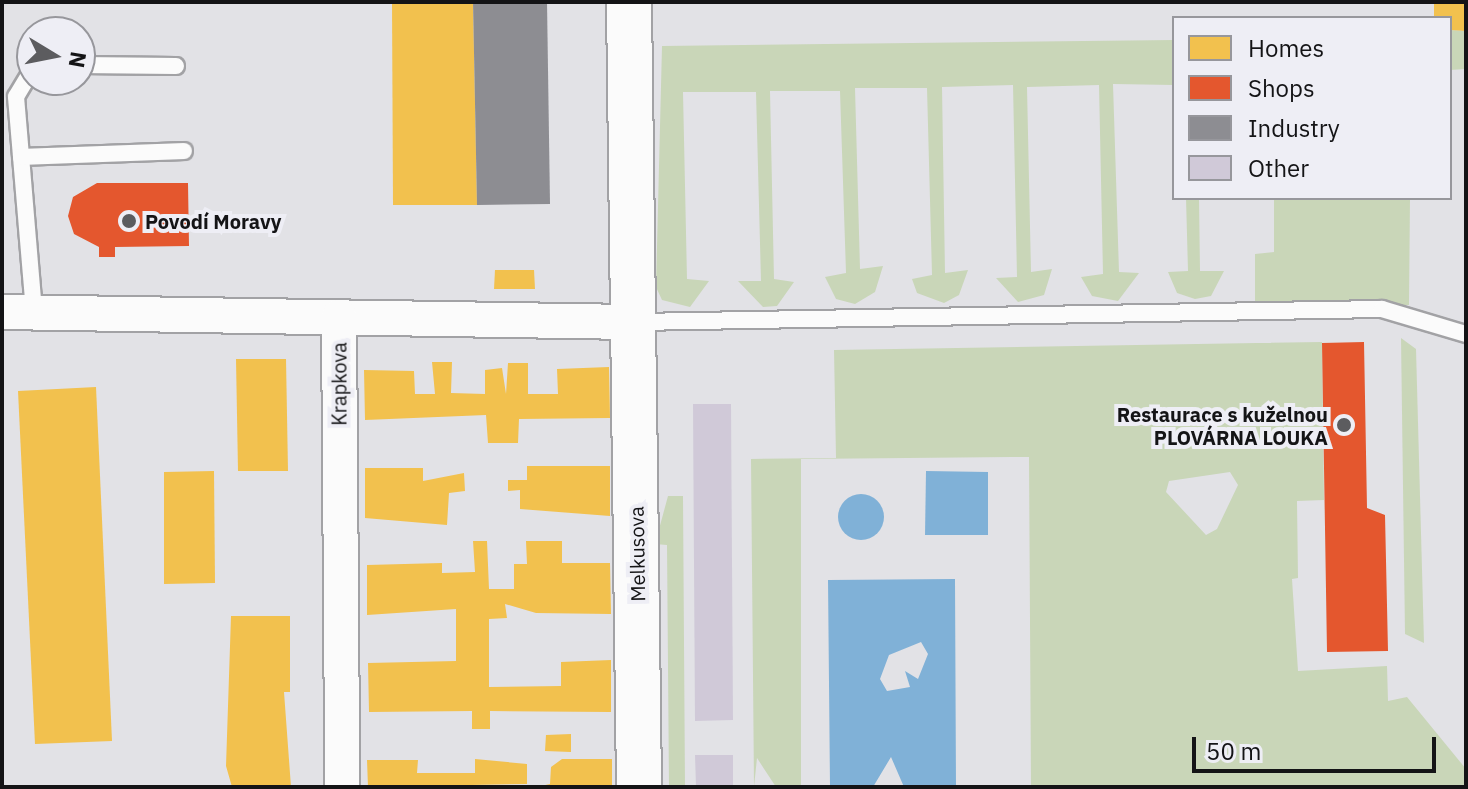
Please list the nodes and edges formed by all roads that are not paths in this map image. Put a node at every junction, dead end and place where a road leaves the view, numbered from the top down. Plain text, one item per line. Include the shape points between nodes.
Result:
1 (629, 2) edge
2 (96, 65) edge
3 (176, 66) dead end
4 (17, 96) edge
5 (184, 151) dead end
6 (21, 157) junction
7 (18, 312) edge
8 (339, 317) junction
9 (635, 322) junction
10 (1466, 334) edge
11 (342, 787) edge
12 (639, 787) edge

1 - 9 street, Melkusova
2 - 3 lane
4 - 6 lane
5 - 6 lane
6 - 7 lane
7 - 8 street, Krapkova
8 - 9 street
8 - 11 street, Krapkova
9 - 10 lane via 1382,309
9 - 12 street, Melkusova

